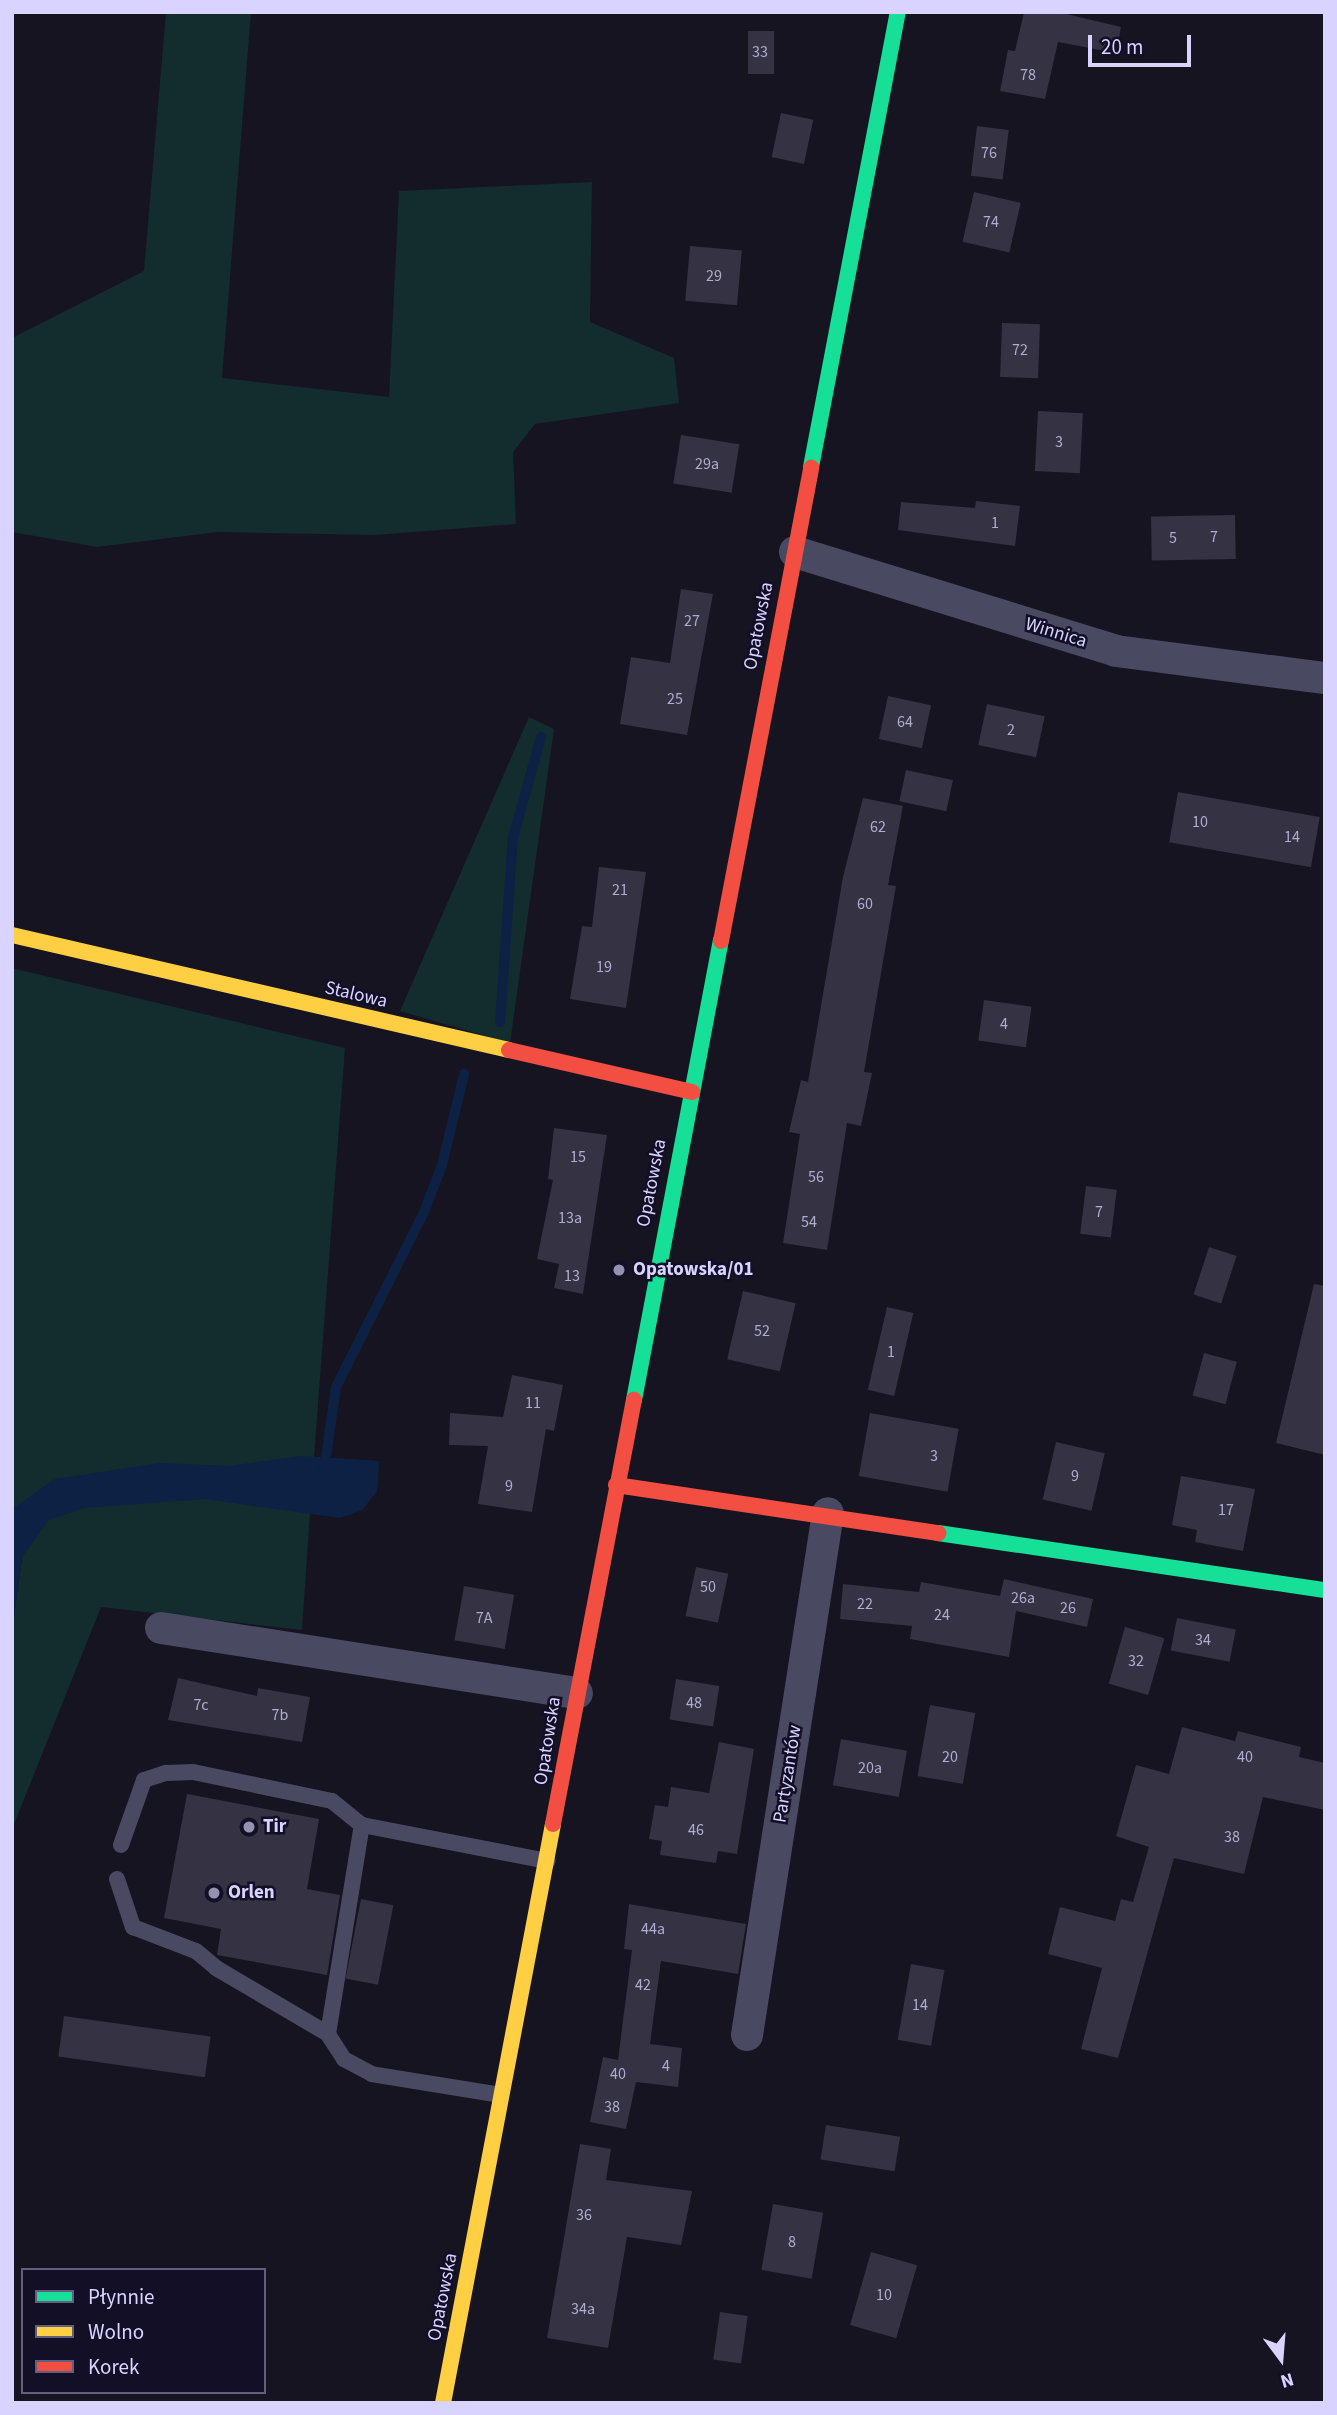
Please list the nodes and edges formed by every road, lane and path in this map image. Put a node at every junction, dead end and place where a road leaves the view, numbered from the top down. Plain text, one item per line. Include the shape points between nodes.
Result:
1 (898, 12) edge
2 (795, 552) junction
3 (1325, 678) edge
4 (12, 935) edge
5 (692, 1092) junction
6 (616, 1485) junction
7 (828, 1513) junction
8 (1325, 1590) edge
9 (161, 1628) dead end
10 (576, 1693) junction
11 (362, 1825) junction
12 (121, 1844) dead end
13 (550, 1862) junction
14 (117, 1879) dead end
15 (328, 2034) junction
16 (747, 2035) dead end
17 (504, 2095) junction
18 (443, 2403) edge

1 - 2 street, Opatowska
2 - 3 street, Winnica via 1116,651
2 - 5 street, Opatowska
4 - 5 street, Stalowa
5 - 6 street, Opatowska
6 - 7 street
6 - 10 street, Opatowska
7 - 8 street
7 - 16 street, Partyzantów
9 - 10 street
10 - 13 street, Opatowska
11 - 12 lane via 332,1801 192,1772 166,1773 144,1780
11 - 13 lane
11 - 15 lane
13 - 17 street, Opatowska
14 - 15 lane via 133,1927 196,1951 216,1968
15 - 17 lane via 344,2059 372,2074
17 - 18 street, Opatowska

